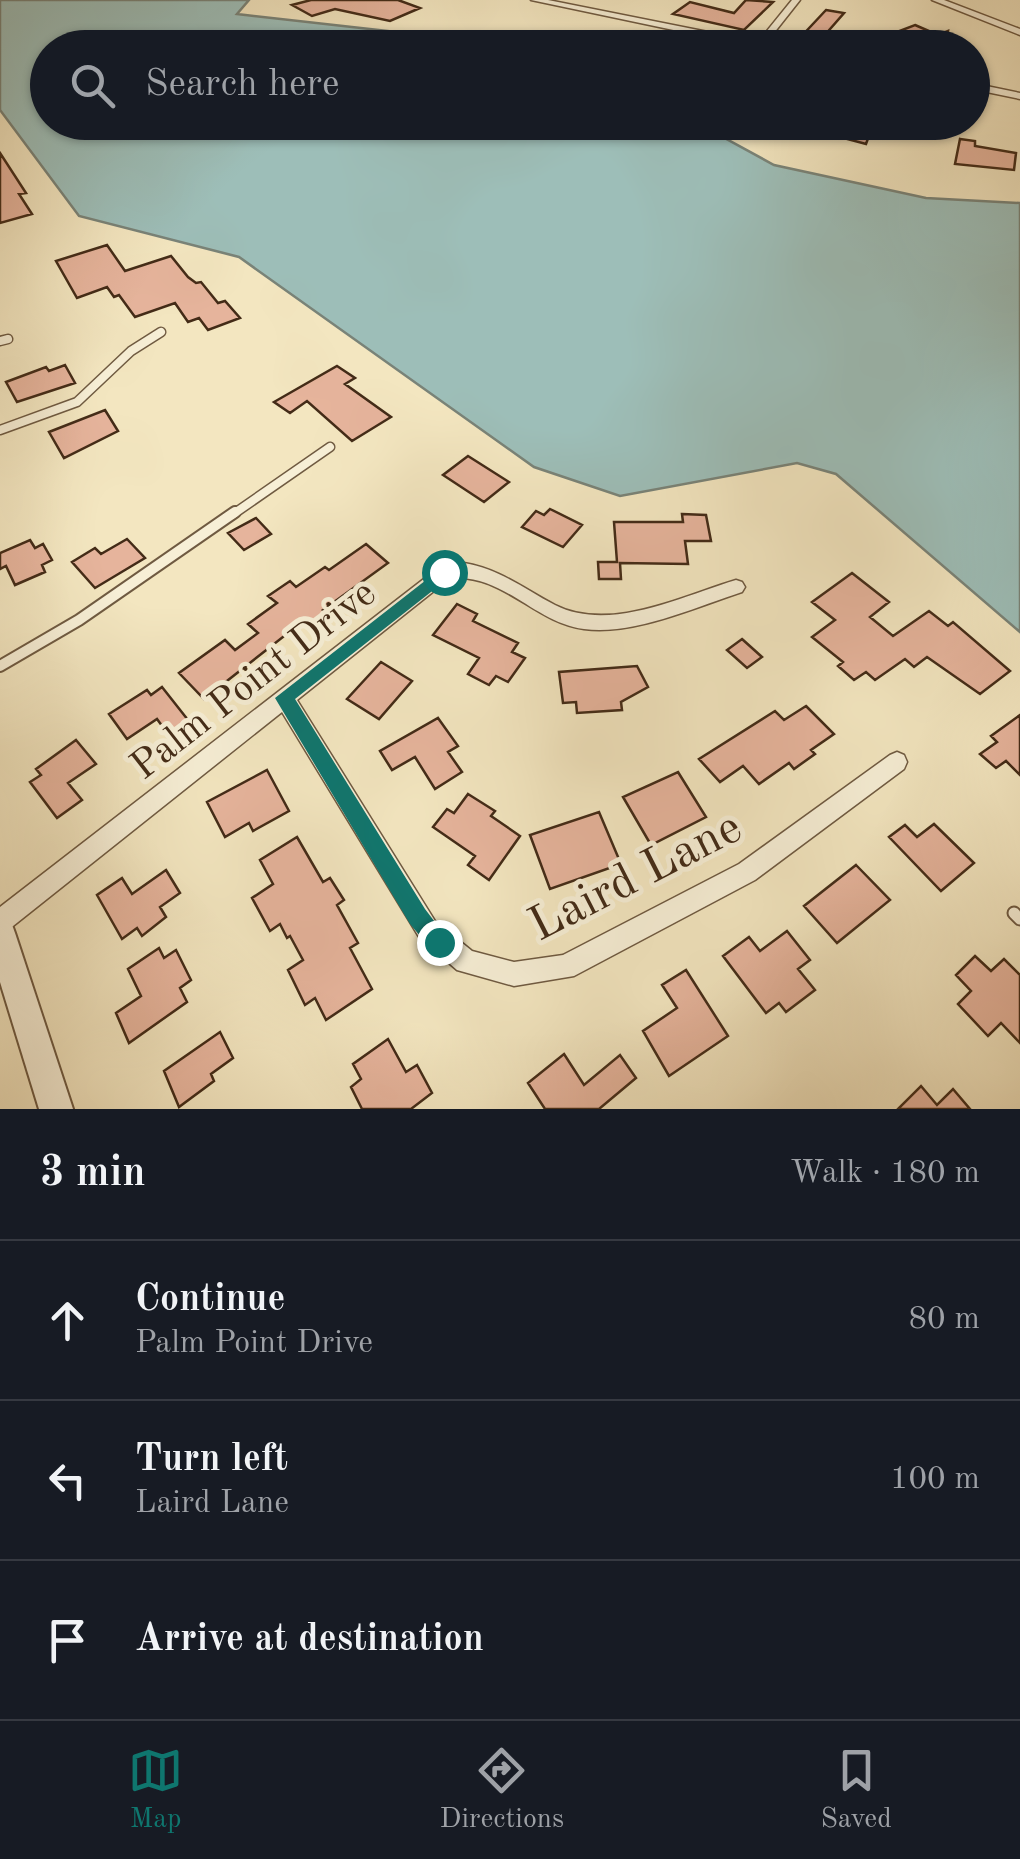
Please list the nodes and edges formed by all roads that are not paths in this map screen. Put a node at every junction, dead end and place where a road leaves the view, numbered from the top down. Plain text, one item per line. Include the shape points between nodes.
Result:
1 (535, 0) edge
2 (796, 0) edge
3 (936, 0) edge
4 (685, 30) edge
5 (772, 30) edge
6 (1020, 32) edge
7 (990, 90) edge
8 (1020, 96) edge
9 (161, 332) dead end
10 (0, 430) edge
11 (330, 447) dead end
12 (736, 587) dead end
13 (0, 666) edge
14 (284, 698) junction
15 (896, 762) dead end
16 (0, 922) edge
17 (0, 933) edge
18 (56, 1109) edge

1 - 4 street
2 - 5 street
3 - 6 street
7 - 8 street
9 - 10 lane via 130,351 77,402
11 - 13 lane via 80,620
12 - 14 street, Palm Point Drive via 586,622 544,610 483,570 457,569 434,578
14 - 15 street, Laird Lane via 428,930 466,961 514,974 564,968 746,872
14 - 16 street, Palm Point Drive
17 - 18 street

